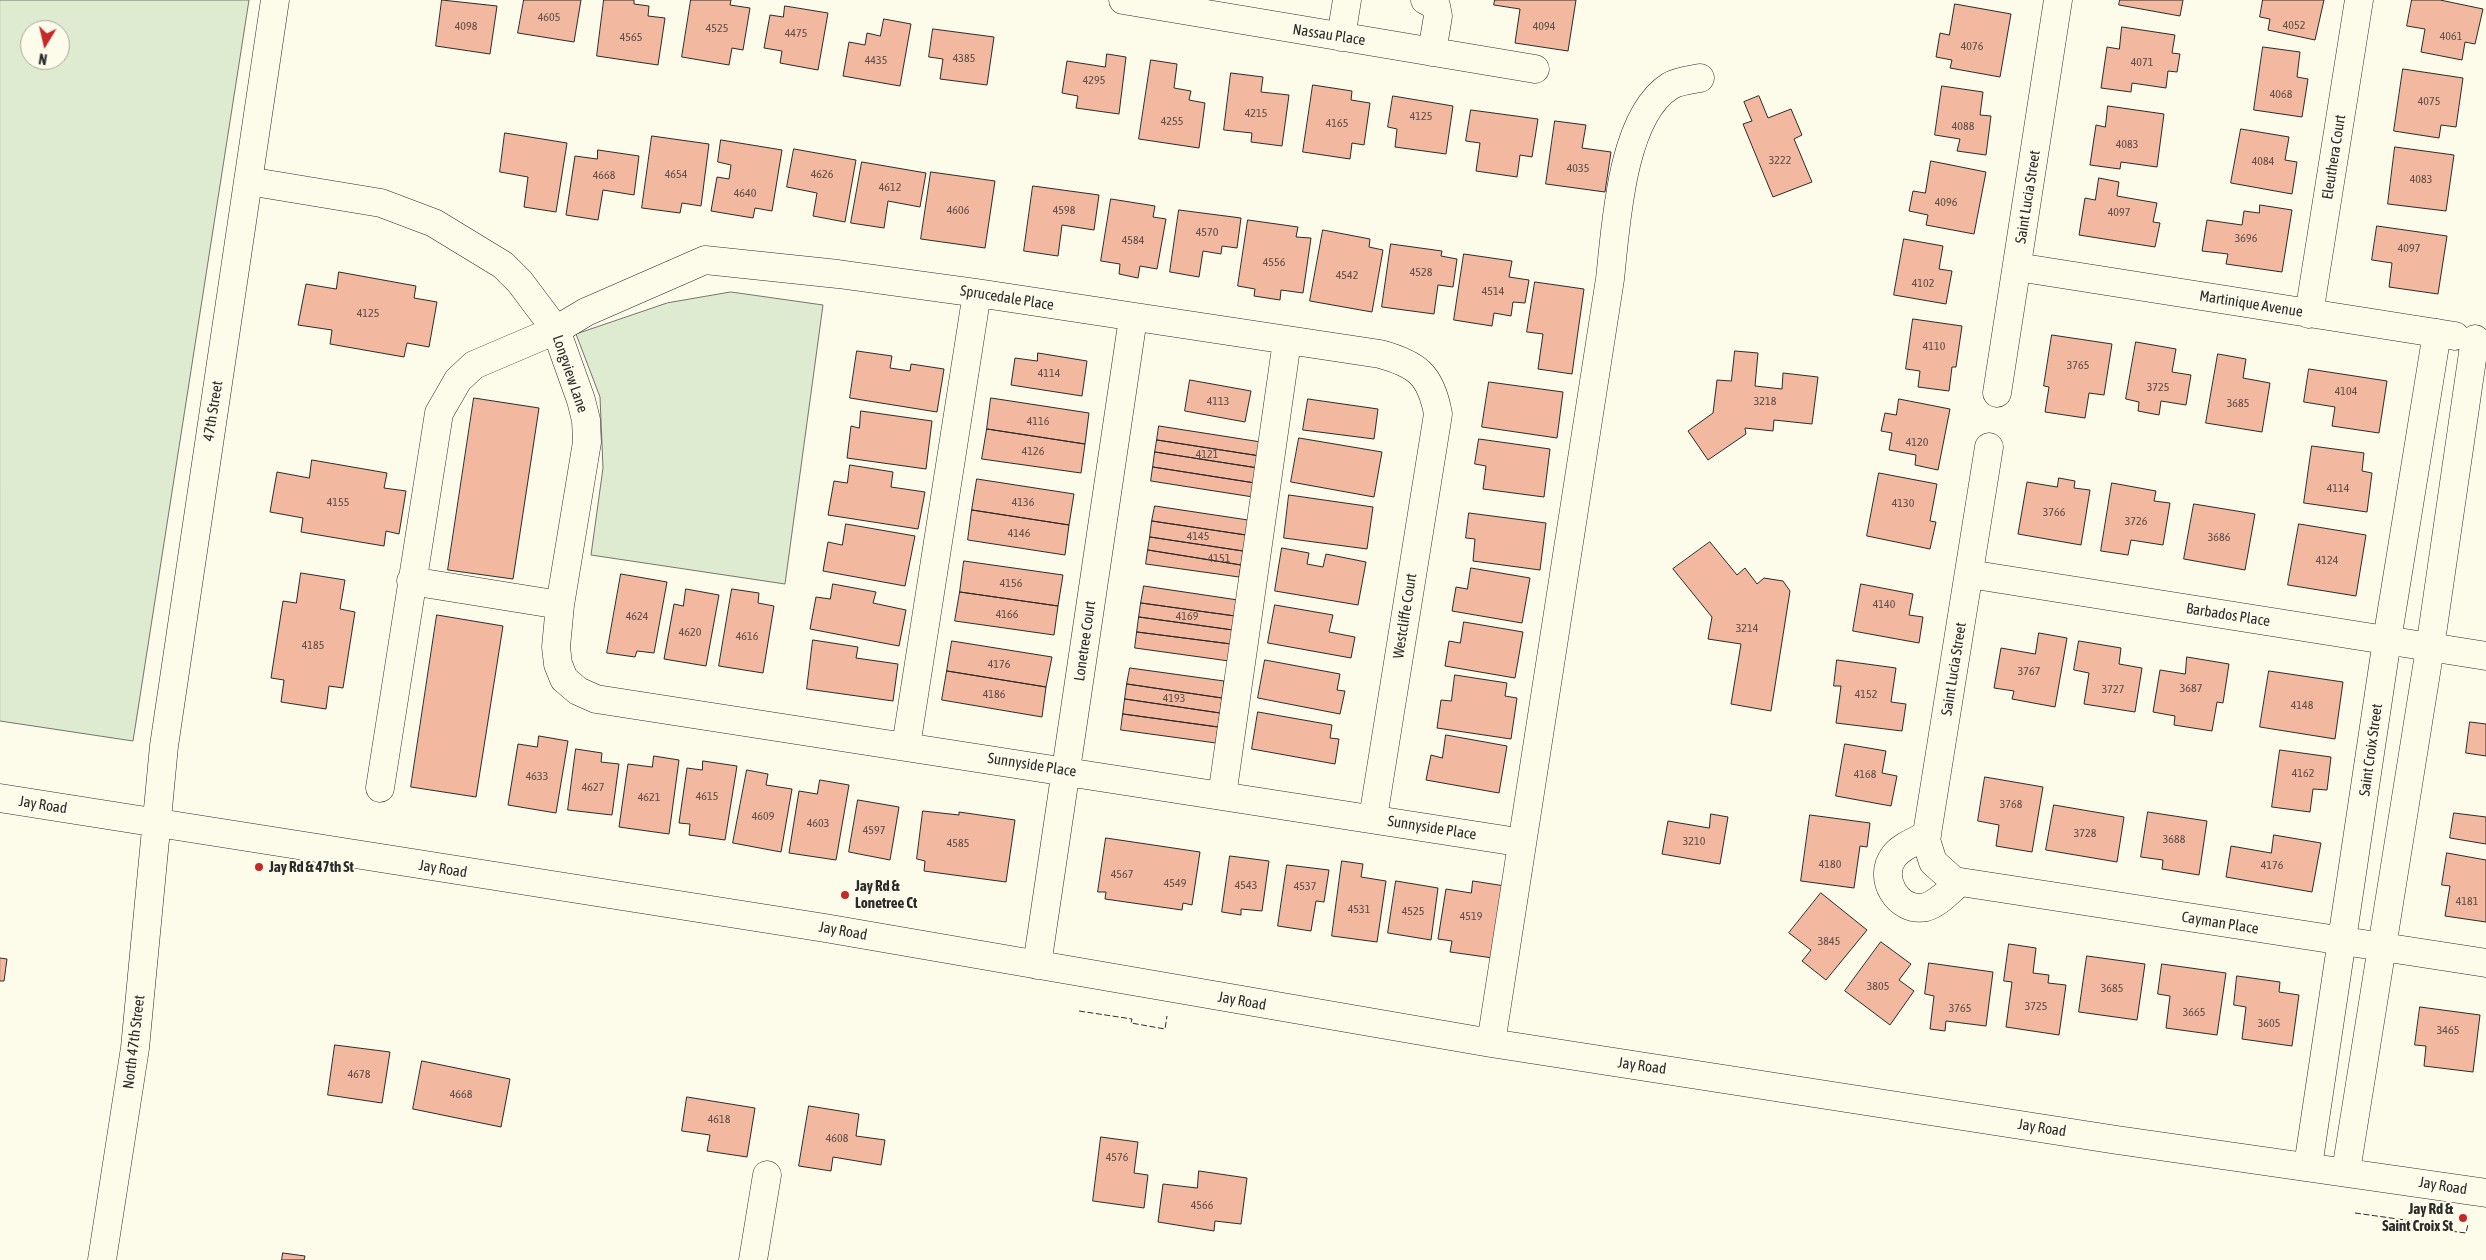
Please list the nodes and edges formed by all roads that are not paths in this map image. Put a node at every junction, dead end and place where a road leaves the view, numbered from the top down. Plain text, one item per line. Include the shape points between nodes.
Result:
1 (275, 0) edge
2 (1123, 0) edge
3 (1347, 0) edge
4 (1425, 0) edge
5 (2058, 0) edge
6 (2359, 0) edge
7 (1341, 37) junction
8 (1432, 52) junction
9 (1535, 69) dead end
10 (1700, 78) dead end
11 (248, 181) junction
12 (2017, 267) junction
13 (977, 293) junction
14 (2309, 314) junction
15 (1134, 318) junction
16 (556, 330) junction
17 (2437, 334) junction
18 (2481, 340) edge
19 (1287, 341) junction
20 (1997, 393) dead end
21 (1438, 414) joint
22 (1989, 447) dead end
23 (1970, 574) junction
24 (411, 581) junction
25 (560, 605) junction
26 (2387, 640) junction
27 (2430, 648) junction
28 (2486, 656) edge
29 (564, 679) joint
30 (906, 746) junction
31 (1066, 769) junction
32 (380, 788) dead end
33 (1222, 796) junction
34 (0, 798) edge
35 (1373, 818) junction
36 (156, 824) junction
37 (1927, 835) junction
38 (1505, 840) dead end
39 (1957, 882) junction
40 (2343, 943) junction
41 (2381, 949) junction
42 (2486, 963) edge
43 (1037, 965) junction
44 (1491, 1043) junction
45 (2308, 1166) junction
46 (2346, 1171) junction
47 (768, 1175) dead end
48 (2486, 1193) edge
49 (102, 1260) edge
50 (754, 1260) edge

1 - 11 street, 47th Street
2 - 7 street, Nassau Place
3 - 7 street
4 - 8 street via 1436,6 1438,16
5 - 12 street, Saint Lucia Street
6 - 14 street, Eleuthera Court
7 - 8 street, Nassau Place
8 - 9 street, Nassau Place
10 - 44 street via 1671,86 1648,110 1629,152 1620,191 1610,279
11 - 16 street, Longview Lane via 381,203 434,223 503,265
11 - 36 street, 47th Street via 166,736
12 - 14 street, Martinique Avenue
12 - 20 street, Saint Lucia Street
13 - 15 street, Sprucedale Place
13 - 16 street, Sprucedale Place via 705,260 586,312
13 - 30 street
14 - 17 street, Martinique Avenue
15 - 19 street, Sprucedale Place
15 - 31 street, Lonetree Court
16 - 24 street, Sprucedale Place via 474,365 448,395 439,413
16 - 25 street, Longview Lane via 581,400 587,442
17 - 18 street, Martinique Avenue
17 - 26 street, Saint Croix Street
18 - 27 street
19 - 21 street, Sprucedale Place via 1403,360 1417,368 1428,381 1435,394
19 - 33 street
21 - 35 street, Westcliffe Court
22 - 23 street, Saint Lucia Street
23 - 26 street, Barbados Place
23 - 37 street, Saint Lucia Street
24 - 25 street
24 - 32 street, Sprucedale Place
25 - 29 street, Longview Lane via 556,647
26 - 27 street, Barbados Place
26 - 40 street, Saint Croix Street
27 - 28 street, Barbados Place
27 - 41 street
29 - 30 street, Sunnyside Place via 578,691 596,699
30 - 31 street, Sunnyside Place
31 - 33 street, Sunnyside Place
31 - 43 street, Lonetree Court
33 - 35 street, Sunnyside Place
34 - 36 street, Jay Road
35 - 38 street, Sunnyside Place
36 - 43 street, Jay Road via 825,928
36 - 49 street, North 47th Street via 134,1048
37 - 39 street, Saint Lucia Street via 1932,862
37 - 39 street via 1894,856 1888,867 1891,891 1911,907 1923,907 1935,904
39 - 40 street, Cayman Place
40 - 41 street, Cayman Place
40 - 45 street, Saint Croix Street
41 - 42 street, Cayman Place
41 - 46 street
43 - 44 street, Jay Road
44 - 45 street, Jay Road via 2117,1140
45 - 46 street, Jay Road
46 - 48 street, Jay Road
47 - 50 street

